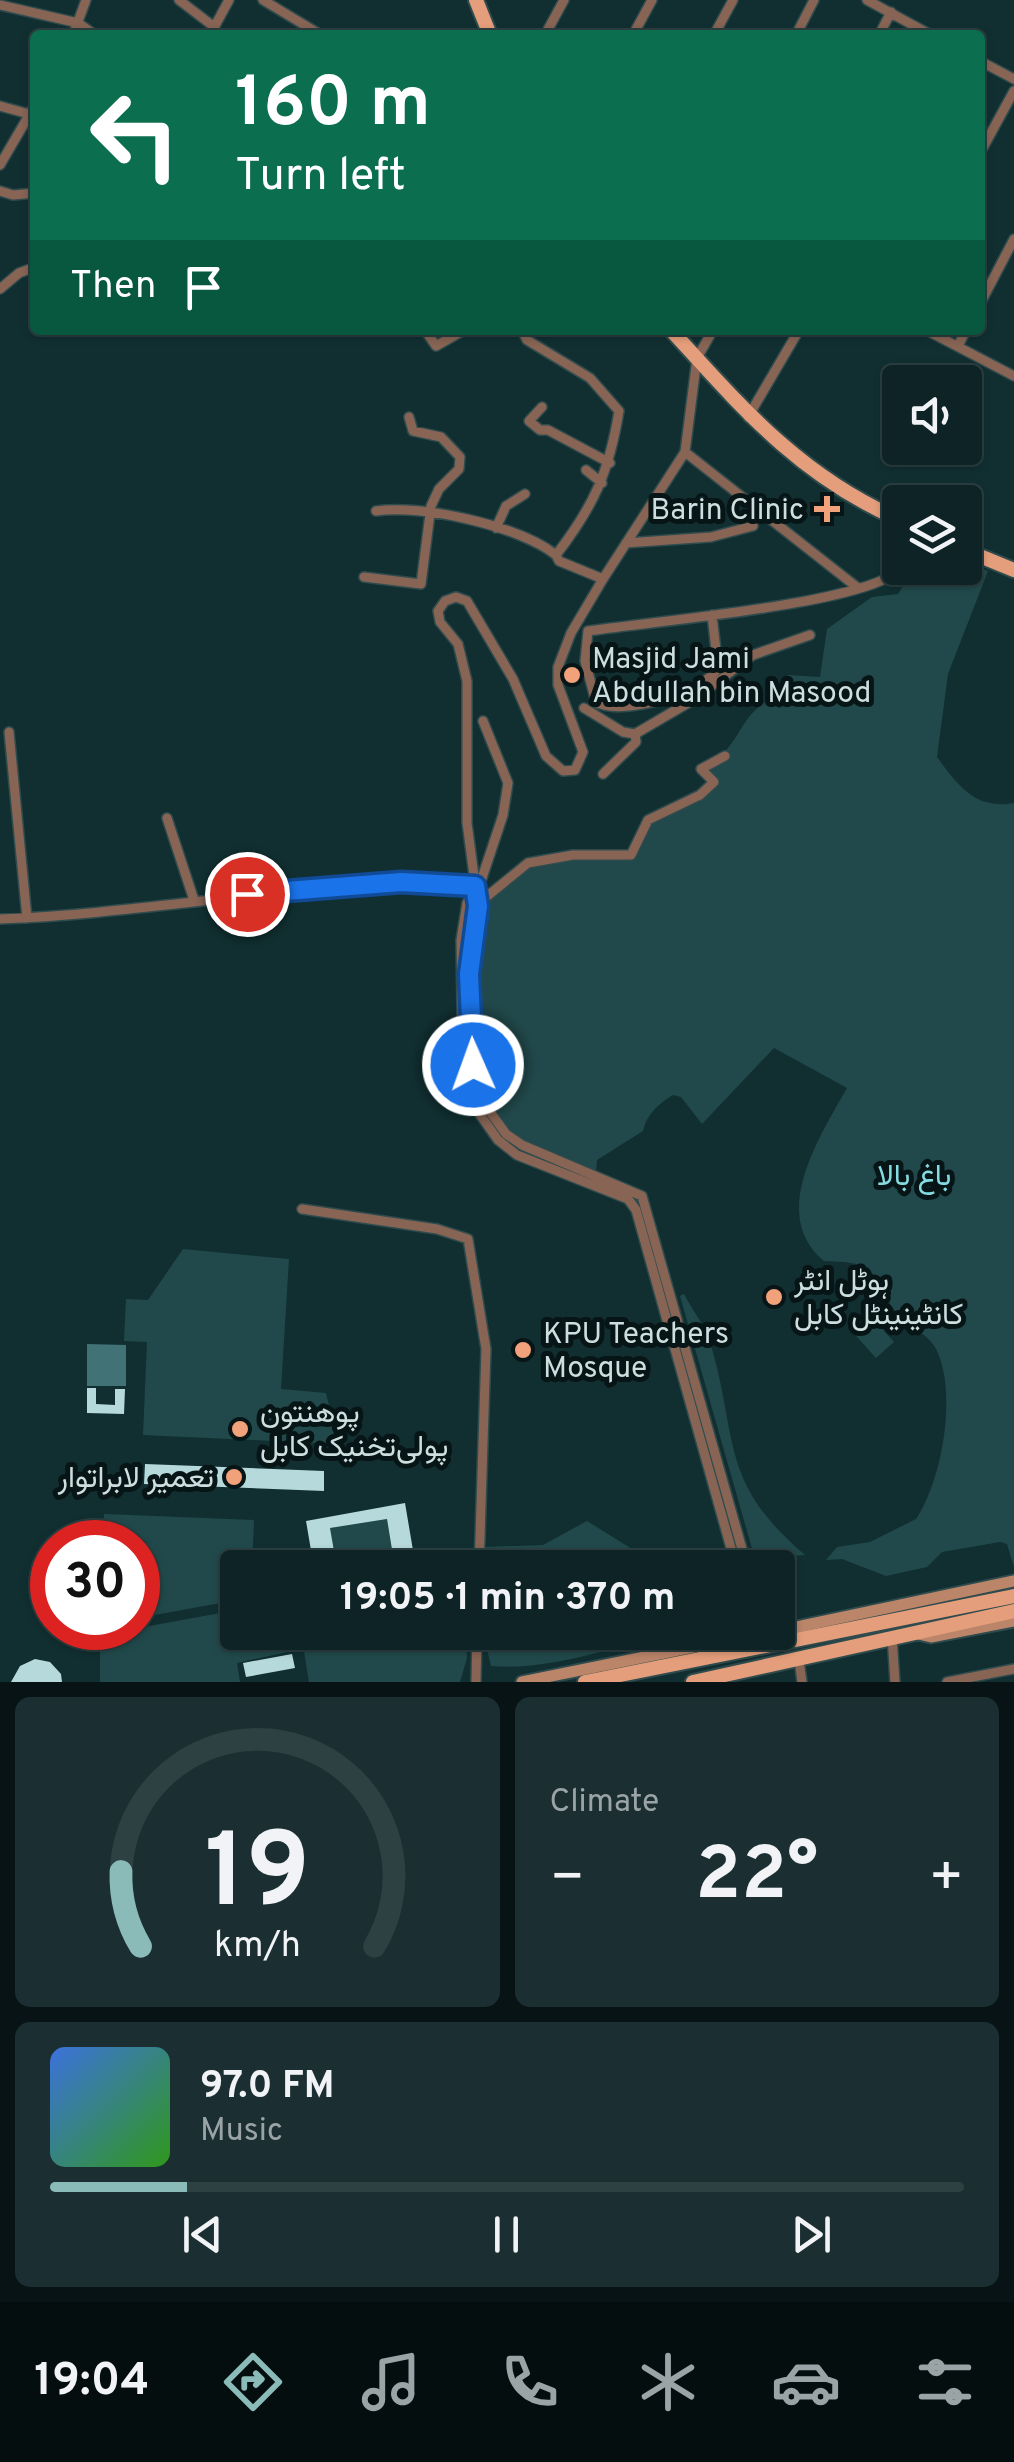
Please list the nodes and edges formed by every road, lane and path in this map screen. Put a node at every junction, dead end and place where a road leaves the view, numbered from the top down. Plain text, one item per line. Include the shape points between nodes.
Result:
1 (86, 0) edge
2 (180, 0) edge
3 (229, 0) edge
4 (263, 0) edge
5 (476, 0) edge
6 (564, 0) edge
7 (652, 0) edge
8 (733, 0) edge
9 (814, 0) edge
10 (867, 0) edge
11 (0, 5) edge
12 (891, 12) junction
13 (78, 23) junction
14 (75, 30) edge
15 (88, 30) edge
16 (209, 30) edge
17 (214, 30) edge
18 (314, 30) edge
19 (488, 30) edge
20 (548, 30) edge
21 (636, 30) edge
22 (717, 30) edge
23 (799, 30) edge
24 (882, 30) edge
25 (923, 30) edge
26 (985, 64) edge
27 (1014, 79) edge
28 (1014, 91) edge
29 (0, 106) edge
30 (30, 109) edge
31 (30, 112) edge
32 (985, 144) edge
33 (0, 165) edge
34 (0, 191) edge
35 (30, 193) edge
36 (1014, 238) edge
37 (30, 269) edge
38 (0, 289) edge
39 (985, 294) edge
40 (428, 335) edge
41 (455, 335) edge
42 (525, 335) edge
43 (676, 335) edge
44 (710, 335) edge
45 (796, 335) edge
46 (936, 335) edge
47 (964, 335) edge
48 (958, 346) junction
49 (697, 358) junction
50 (1014, 376) edge
51 (542, 407) dead end
52 (409, 416) dead end
53 (748, 417) junction
54 (685, 452) junction
55 (610, 463) junction
56 (586, 470) dead end
57 (602, 483) junction
58 (525, 494) dead end
59 (882, 510) edge
60 (376, 511) dead end
61 (430, 512) junction
62 (752, 526) dead end
63 (496, 528) junction
64 (626, 543) junction
65 (556, 555) junction
66 (982, 557) edge
67 (1014, 570) edge
68 (364, 577) dead end
69 (602, 579) junction
70 (882, 579) edge
71 (858, 588) junction
72 (712, 614) junction
73 (810, 636) dead end
74 (584, 708) dead end
75 (483, 721) dead end
76 (9, 732) dead end
77 (635, 734) junction
78 (725, 756) dead end
79 (603, 774) dead end
80 (167, 818) dead end
81 (475, 886) junction
82 (194, 900) junction
83 (478, 906) junction
84 (466, 910) junction
85 (27, 918) junction
86 (0, 919) edge
87 (607, 1184) junction
88 (302, 1209) dead end
89 (480, 1550) edge
90 (732, 1550) edge
91 (1014, 1581) edge
92 (1014, 1596) edge
93 (955, 1600) junction
94 (1014, 1611) edge
95 (1014, 1621) edge
96 (795, 1632) edge
97 (799, 1632) junction
98 (910, 1632) junction
99 (892, 1636) junction
100 (477, 1650) edge
101 (677, 1650) edge
102 (799, 1660) junction
103 (1014, 1669) edge
104 (476, 1682) edge
105 (522, 1682) edge
106 (585, 1682) edge
107 (693, 1682) edge
108 (802, 1682) edge
109 (895, 1682) edge
110 (948, 1682) edge

1 - 13 street
2 - 16 street
3 - 17 street
4 - 18 street
5 - 19 main road
6 - 20 street
7 - 21 street
8 - 22 street
9 - 23 street
10 - 12 street
11 - 13 street
12 - 24 street
12 - 25 street
13 - 14 street
13 - 15 street
26 - 27 street
28 - 32 street
29 - 30 street
31 - 33 street
34 - 35 street
36 - 39 street
37 - 38 street
40 - 41 street via 436,346
42 - 55 street via 590,378 618,412
43 - 49 main road
44 - 49 street
45 - 53 street
46 - 48 street
47 - 48 street
48 - 50 street
49 - 53 main road
49 - 54 street
51 - 55 street via 529,419 538,429
52 - 61 street via 413,431 441,438 460,457
53 - 59 main road via 808,469
54 - 64 street
54 - 71 street
55 - 57 street
56 - 57 street
57 - 65 street
58 - 63 street via 506,506
60 - 61 street
61 - 63 street
61 - 68 street via 422,584
62 - 64 street via 711,537
63 - 65 street via 536,540
64 - 69 street
65 - 69 street
66 - 67 main road
69 - 81 street via 558,667 558,685 584,752 575,770 563,771 546,756 513,679 467,602 456,597 438,611 458,644 467,681 466,787
70 - 71 street
71 - 72 street
72 - 72 street via 718,668 702,686 612,707 596,702 585,661 588,631
73 - 77 street via 753,655
74 - 77 street
75 - 81 street via 508,783 503,815
76 - 85 street
77 - 79 street via 636,742
78 - 83 street via 701,770 714,782 700,795 648,820 631,855 528,862
80 - 82 street
81 - 82 street via 401,882
81 - 83 street
81 - 84 street
82 - 85 street
83 - 84 street
83 - 87 street via 469,974 477,1087 506,1134
84 - 87 street via 459,976 469,1098 517,1155
85 - 86 street
87 - 90 street via 636,1210 660,1275
88 - 89 street via 468,1239 486,1346
91 - 93 street
92 - 93 main road
93 - 97 main road
94 - 98 main road
95 - 98 street via 931,1637
96 - 97 street
97 - 106 main road
98 - 99 main road
99 - 102 main road
99 - 109 street
100 - 104 street
101 - 105 street
102 - 107 main road
102 - 108 street
103 - 110 street

